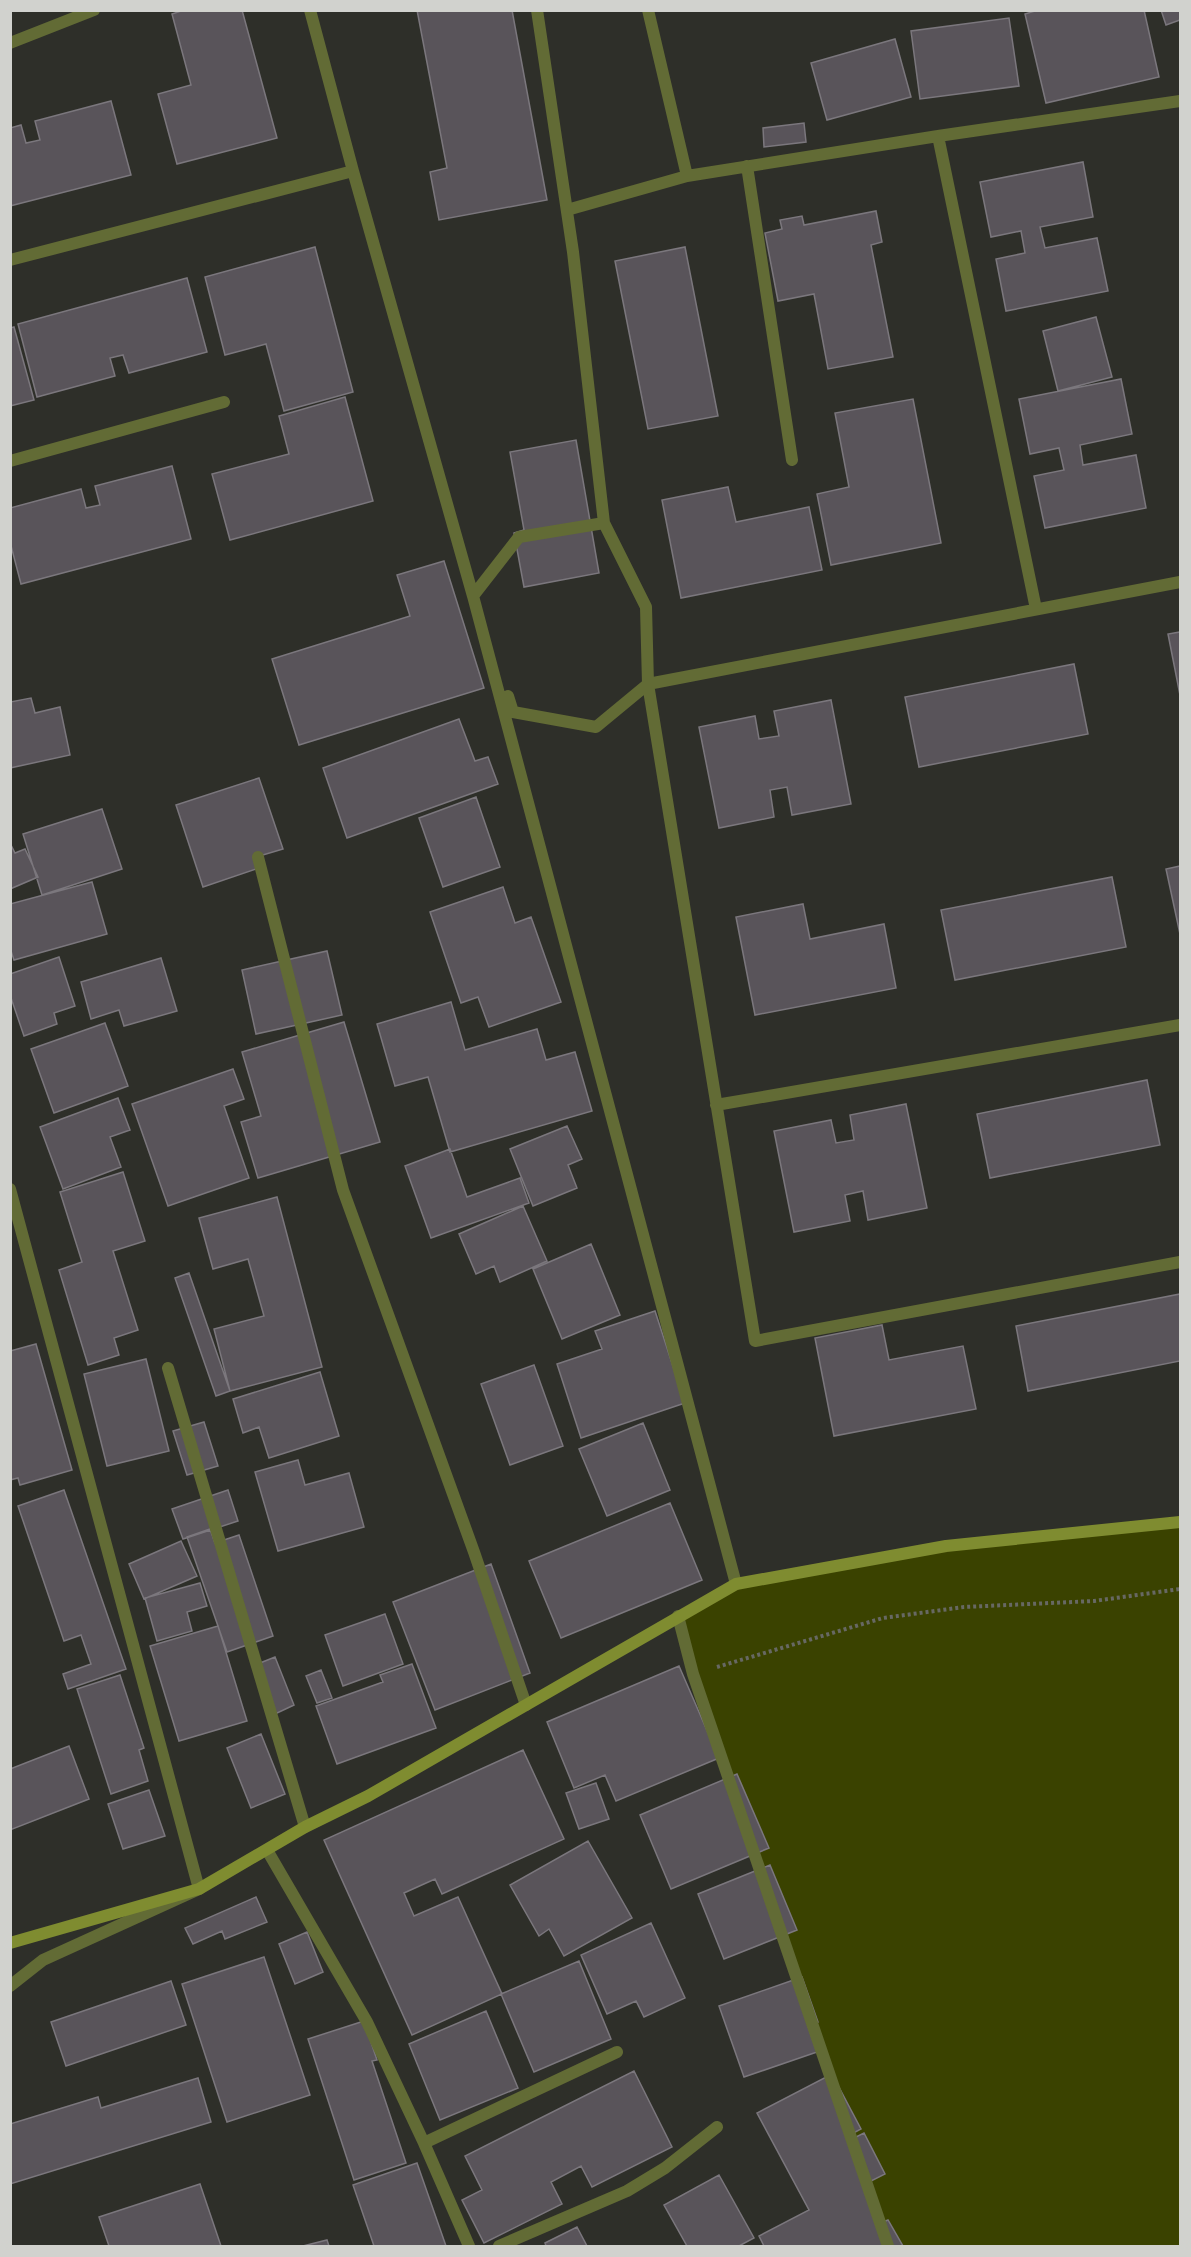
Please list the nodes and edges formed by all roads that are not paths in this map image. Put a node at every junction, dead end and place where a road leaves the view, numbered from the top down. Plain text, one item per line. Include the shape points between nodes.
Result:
1 (94, 10) edge
2 (310, 10) edge
3 (537, 10) edge
4 (648, 10) edge
5 (10, 43) edge
6 (1180, 101) edge
7 (938, 136) junction
8 (747, 166) junction
9 (353, 171) junction
10 (687, 176) junction
11 (567, 210) junction
12 (10, 260) edge
13 (224, 402) dead end
14 (792, 460) dead end
15 (10, 461) edge
16 (604, 523) junction
17 (1180, 582) edge
18 (473, 596) junction
19 (1036, 609) junction
20 (648, 684) junction
21 (258, 856) dead end
22 (1180, 1025) edge
23 (716, 1106) junction
24 (10, 1189) edge
25 (1180, 1262) edge
26 (168, 1368) dead end
27 (1180, 1522) edge
28 (736, 1584) junction
29 (678, 1616) junction
30 (526, 1705) junction
31 (305, 1827) junction
32 (267, 1850) junction
33 (199, 1889) junction
34 (10, 1943) edge
35 (10, 1986) edge
36 (617, 2052) dead end
37 (717, 2127) dead end
38 (424, 2144) junction
39 (469, 2247) edge
40 (499, 2247) edge
41 (888, 2247) edge

1 - 5 street
2 - 9 street
3 - 11 street
4 - 10 street
6 - 7 street
7 - 8 street
7 - 19 street
8 - 10 street
8 - 14 street
9 - 12 street
9 - 18 street
10 - 11 street
11 - 16 street
13 - 15 street
16 - 18 street via 519,537
16 - 20 street via 646,607
17 - 19 street
18 - 20 street via 513,712 596,727
18 - 28 street
19 - 20 street
20 - 23 street
21 - 30 street via 343,1190
22 - 23 street
23 - 25 street via 755,1341
24 - 33 street
26 - 31 street
27 - 28 main road via 946,1546
28 - 29 main road
29 - 30 main road
29 - 41 street via 693,1674
30 - 31 main road via 368,1796
31 - 32 main road
32 - 33 main road
32 - 38 street via 367,2022
33 - 34 main road
33 - 35 street via 43,1960
36 - 38 street
37 - 40 street via 665,2168 627,2191
38 - 39 street

